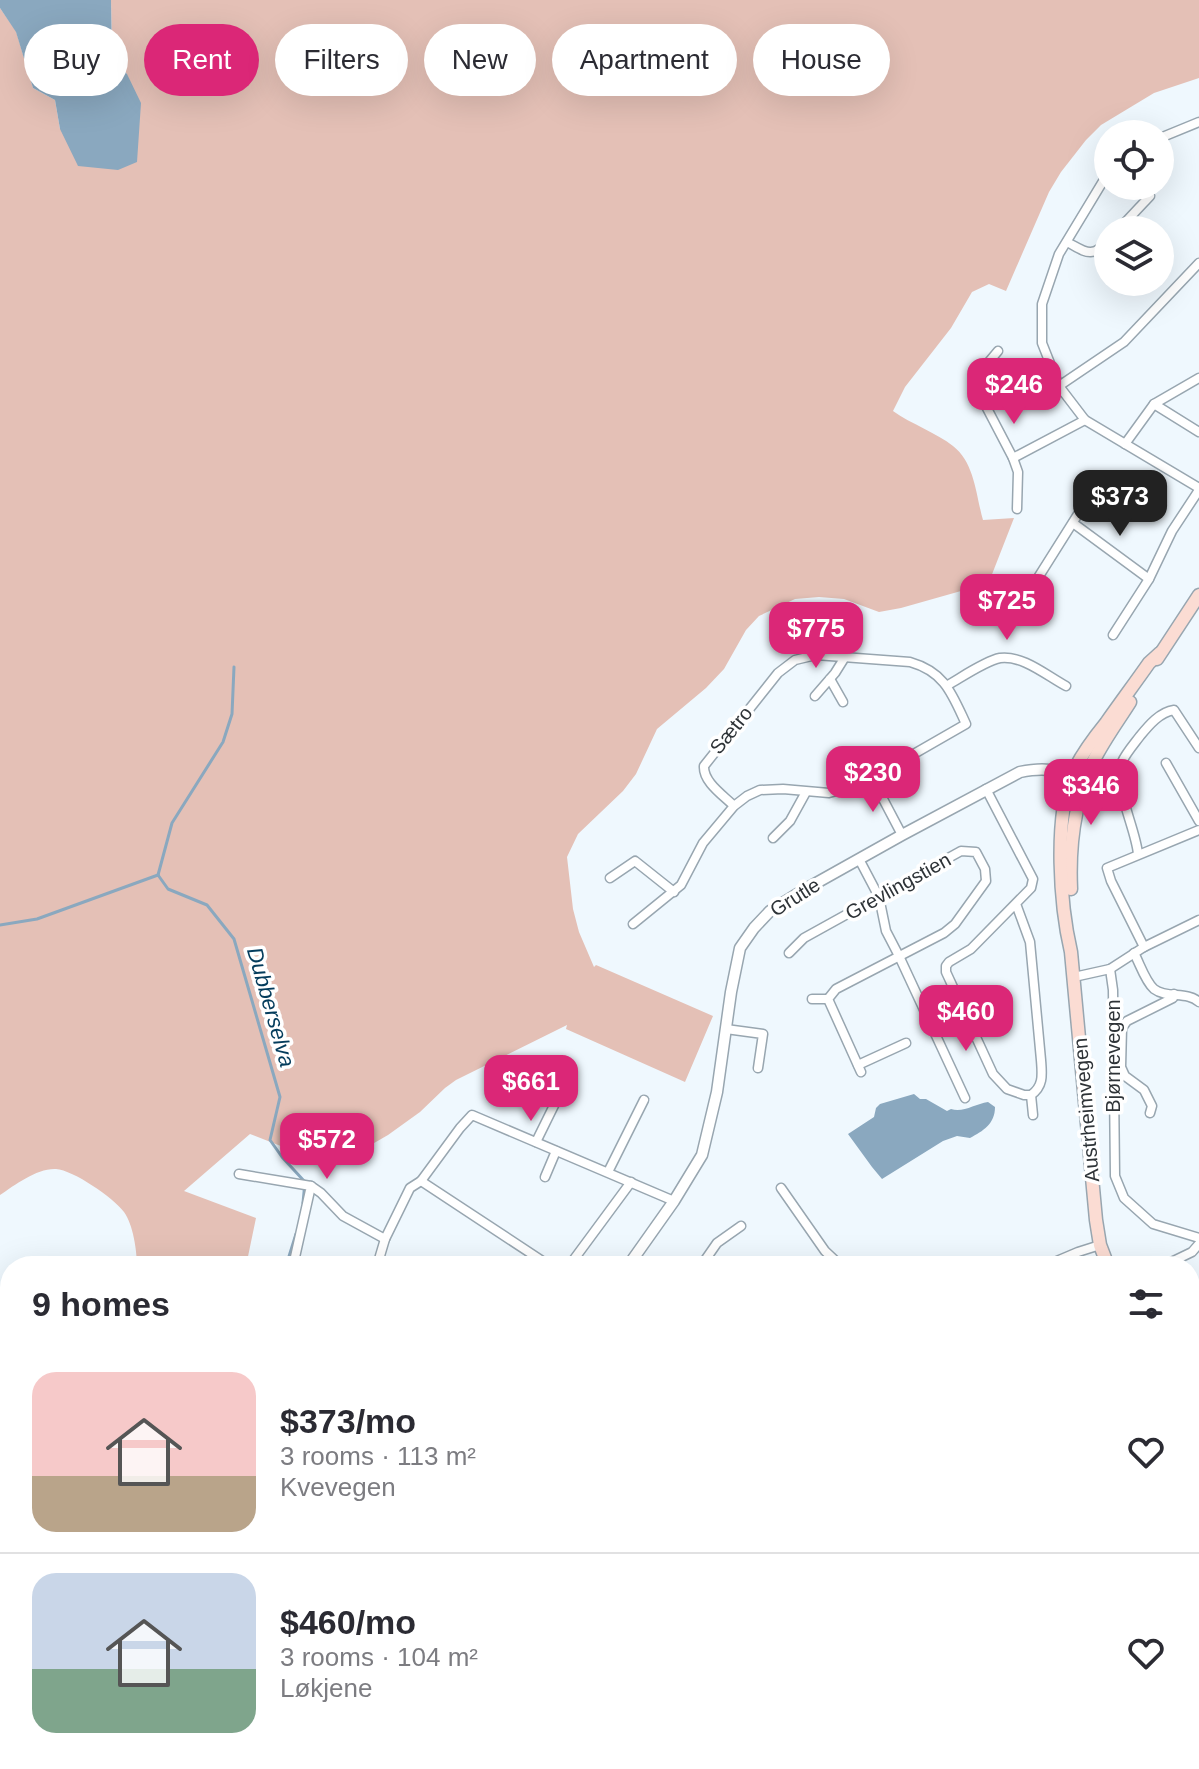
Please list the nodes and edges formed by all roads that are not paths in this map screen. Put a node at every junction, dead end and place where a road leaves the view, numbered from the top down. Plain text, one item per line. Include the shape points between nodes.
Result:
1 (1199, 122) edge
2 (1174, 132) edge
3 (1094, 197) edge
4 (1146, 200) edge
5 (1131, 216) edge
6 (1067, 242) junction
7 (1094, 252) edge
8 (1199, 263) edge
9 (998, 351) dead end
10 (1199, 378) edge
11 (1059, 386) junction
12 (1154, 404) junction
13 (1085, 420) junction
14 (1199, 432) edge
15 (1125, 444) junction
16 (1013, 458) junction
17 (1097, 484) dead end
18 (1199, 489) edge
19 (1017, 509) dead end
20 (1073, 523) junction
21 (1149, 579) junction
22 (1198, 597) edge
23 (1024, 600) dead end
24 (1113, 635) dead end
25 (1160, 653) junction
26 (845, 657) junction
27 (830, 679) junction
28 (948, 685) junction
29 (1066, 686) dead end
30 (815, 696) dead end
31 (843, 702) dead end
32 (1199, 748) edge
33 (1166, 763) dead end
34 (1072, 776) junction
35 (872, 778) junction
36 (1085, 781) junction
37 (986, 789) junction
38 (806, 792) junction
39 (734, 806) junction
40 (1199, 821) edge
41 (1199, 830) edge
42 (902, 835) junction
43 (773, 838) dead end
44 (1138, 854) junction
45 (859, 859) junction
46 (610, 878) dead end
47 (674, 892) junction
48 (879, 897) junction
49 (1016, 904) junction
50 (1199, 920) edge
51 (633, 924) dead end
52 (1144, 947) junction
53 (1071, 952) junction
54 (789, 953) dead end
55 (1134, 953) junction
56 (899, 956) junction
57 (1110, 969) junction
58 (1074, 977) junction
59 (1174, 994) junction
60 (812, 999) dead end
61 (828, 999) junction
62 (1199, 1002) edge
63 (726, 1029) junction
64 (906, 1043) dead end
65 (758, 1068) dead end
66 (563, 1069) dead end
67 (1031, 1095) junction
68 (965, 1098) dead end
69 (644, 1100) dead end
70 (1150, 1113) dead end
71 (1033, 1115) dead end
72 (536, 1142) junction
73 (556, 1151) junction
74 (608, 1172) junction
75 (239, 1174) dead end
76 (545, 1177) dead end
77 (421, 1181) junction
78 (631, 1182) junction
79 (311, 1186) junction
80 (781, 1188) dead end
81 (674, 1201) junction
82 (741, 1226) dead end
83 (1199, 1238) edge
84 (385, 1239) junction
85 (1100, 1245) junction
86 (295, 1256) edge
87 (380, 1256) edge
88 (535, 1256) edge
89 (576, 1256) edge
90 (635, 1256) edge
91 (708, 1256) edge
92 (830, 1256) edge
93 (1069, 1256) edge
94 (1104, 1256) edge

1 - 2 street
3 - 6 street
4 - 5 street
6 - 7 street
6 - 11 street via 1042,304 1042,343
8 - 11 street via 1124,342
9 - 16 street via 977,376 978,391
10 - 12 street
11 - 13 street
12 - 14 street
12 - 15 street
13 - 15 street
13 - 16 street
15 - 18 street
16 - 19 street
17 - 20 street
18 - 21 street
20 - 21 street
20 - 23 street
21 - 24 street
22 - 25 main road, Austrheimvegen
25 - 34 main road, Austrheimvegen via 1090,743
25 - 36 main road, Austrheimvegen
26 - 27 street
26 - 28 street, Sætro via 910,662
26 - 39 street, Sætro via 795,660 778,673 707,760 703,774
27 - 30 street
27 - 31 street
28 - 29 street via 1000,658 1019,661
28 - 35 street via 966,724
32 - 44 street via 1174,710 1165,711 1121,764 1118,778
33 - 40 street
34 - 36 street, Grutle
34 - 37 street, Grutle via 1036,769
34 - 53 main road, Austrheimvegen via 1060,847
35 - 38 street via 829,793
35 - 42 street
36 - 53 main road, Austrheimvegen via 1071,842
37 - 42 street, Grutle
37 - 49 street via 1033,879
38 - 39 street via 760,790
38 - 43 street
39 - 47 street via 703,843
41 - 44 street
42 - 45 street, Grutle
44 - 52 street via 1107,868
45 - 48 street
45 - 63 street, Grutle via 770,911 754,928 740,948
46 - 47 street via 635,861
47 - 51 street
48 - 54 street, Grevlingstien via 804,938
48 - 56 street via 886,931
48 - 56 street, Grevlingstien via 961,851 976,852 985,869 986,881 955,924
49 - 67 street via 1030,942 1041,1060 1042,1080
49 - 67 street via 971,949 949,962 946,972 993,1074 1007,1089
50 - 52 street
52 - 55 street
53 - 58 main road, Austrheimvegen
55 - 57 street
55 - 59 street via 1152,987
56 - 61 street, Grevlingstien via 836,989
56 - 68 street
57 - 58 street
57 - 83 street, Bjørnevegen via 1115,1176 1124,1198 1153,1224
58 - 85 main road, Austrheimvegen
59 - 62 street
59 - 70 street via 1122,1028 1121,1067 1144,1090
60 - 61 street
61 - 64 street via 860,1068
63 - 65 street via 763,1034
63 - 81 street, Grutle via 702,1155
66 - 72 street via 566,1081
67 - 71 street
69 - 74 street
72 - 73 street
72 - 77 street via 472,1115
73 - 74 street
73 - 76 street
74 - 78 street
75 - 79 street
77 - 84 street via 410,1188
77 - 88 street
78 - 81 street
78 - 89 street
79 - 84 street via 343,1216
79 - 86 street
80 - 92 street
81 - 90 street, Grutle
82 - 91 street
84 - 87 street
85 - 93 street
85 - 94 main road, Austrheimvegen

